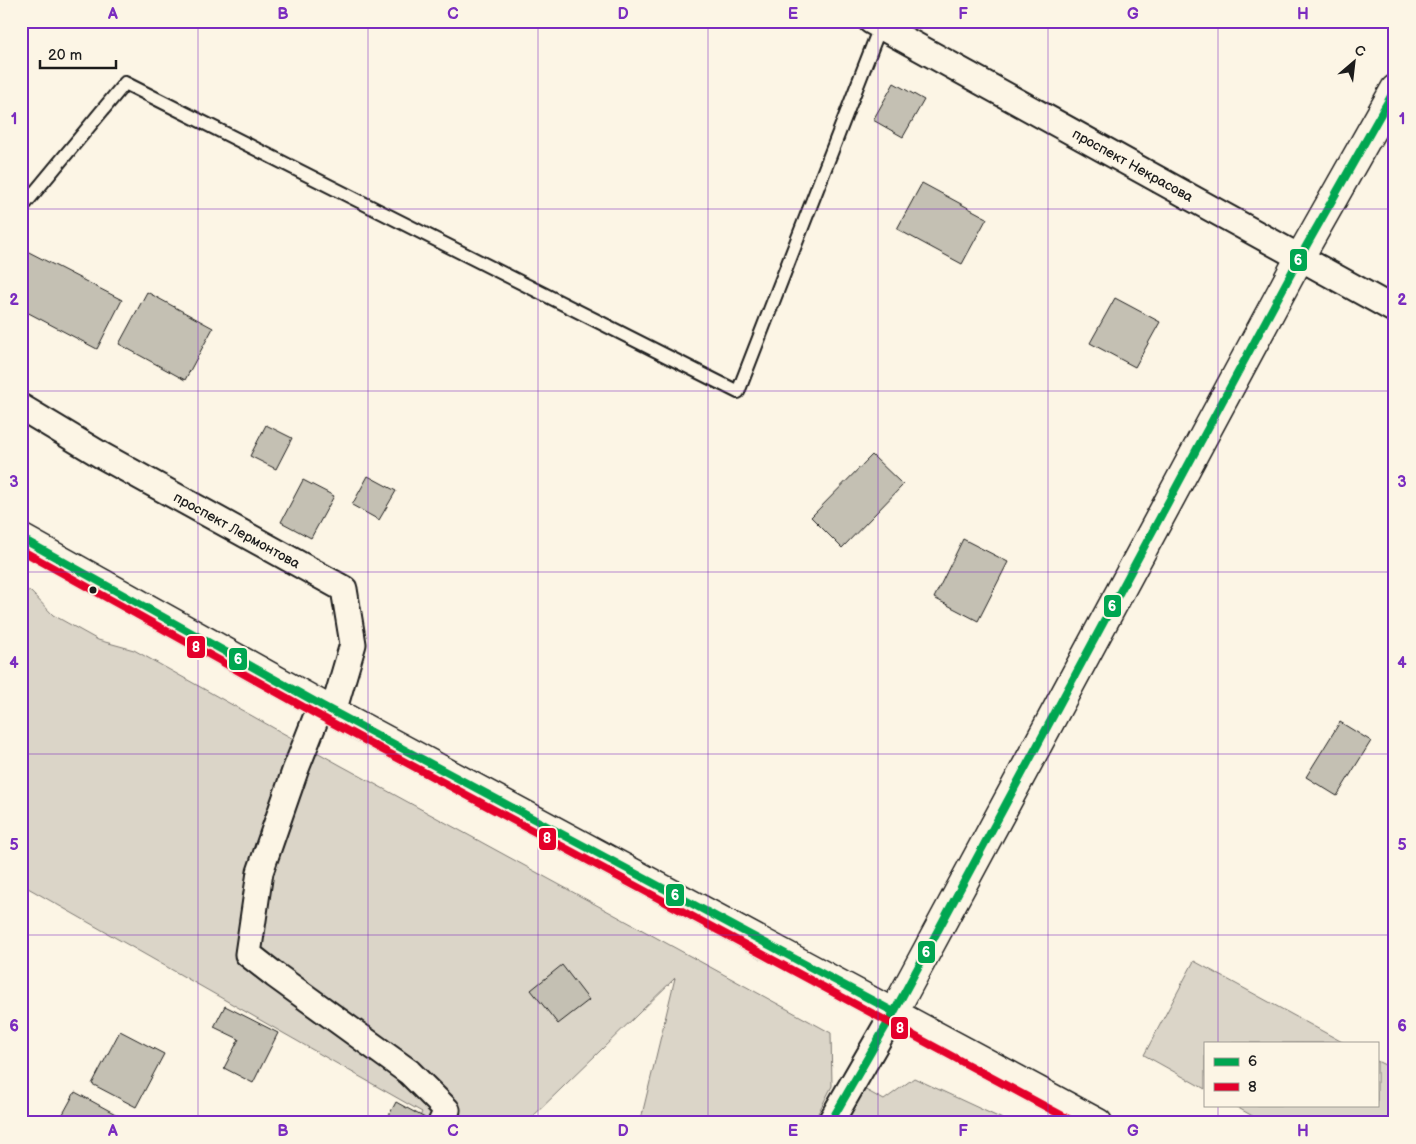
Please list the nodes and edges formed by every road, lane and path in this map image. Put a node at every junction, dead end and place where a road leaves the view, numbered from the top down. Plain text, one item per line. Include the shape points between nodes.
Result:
1 (875, 24) edge
2 (1395, 89) edge
3 (21, 203) edge
4 (1300, 257) junction
5 (1395, 310) edge
6 (21, 407) edge
7 (21, 538) edge
8 (327, 708) junction
9 (894, 1012) junction
10 (441, 1123) edge
11 (830, 1123) edge
12 (1098, 1123) edge

1 - 3 lane via 738,392 125,83 24,204
1 - 4 street, проспект Некрасова
2 - 4 street
4 - 5 street, проспект Некрасова
4 - 9 street
6 - 8 street, проспект Лермонтова via 100,455 344,589 353,644
7 - 8 street
8 - 9 street
8 - 10 street via 295,771 260,872 248,954 410,1072 447,1110
9 - 11 street
9 - 12 street

